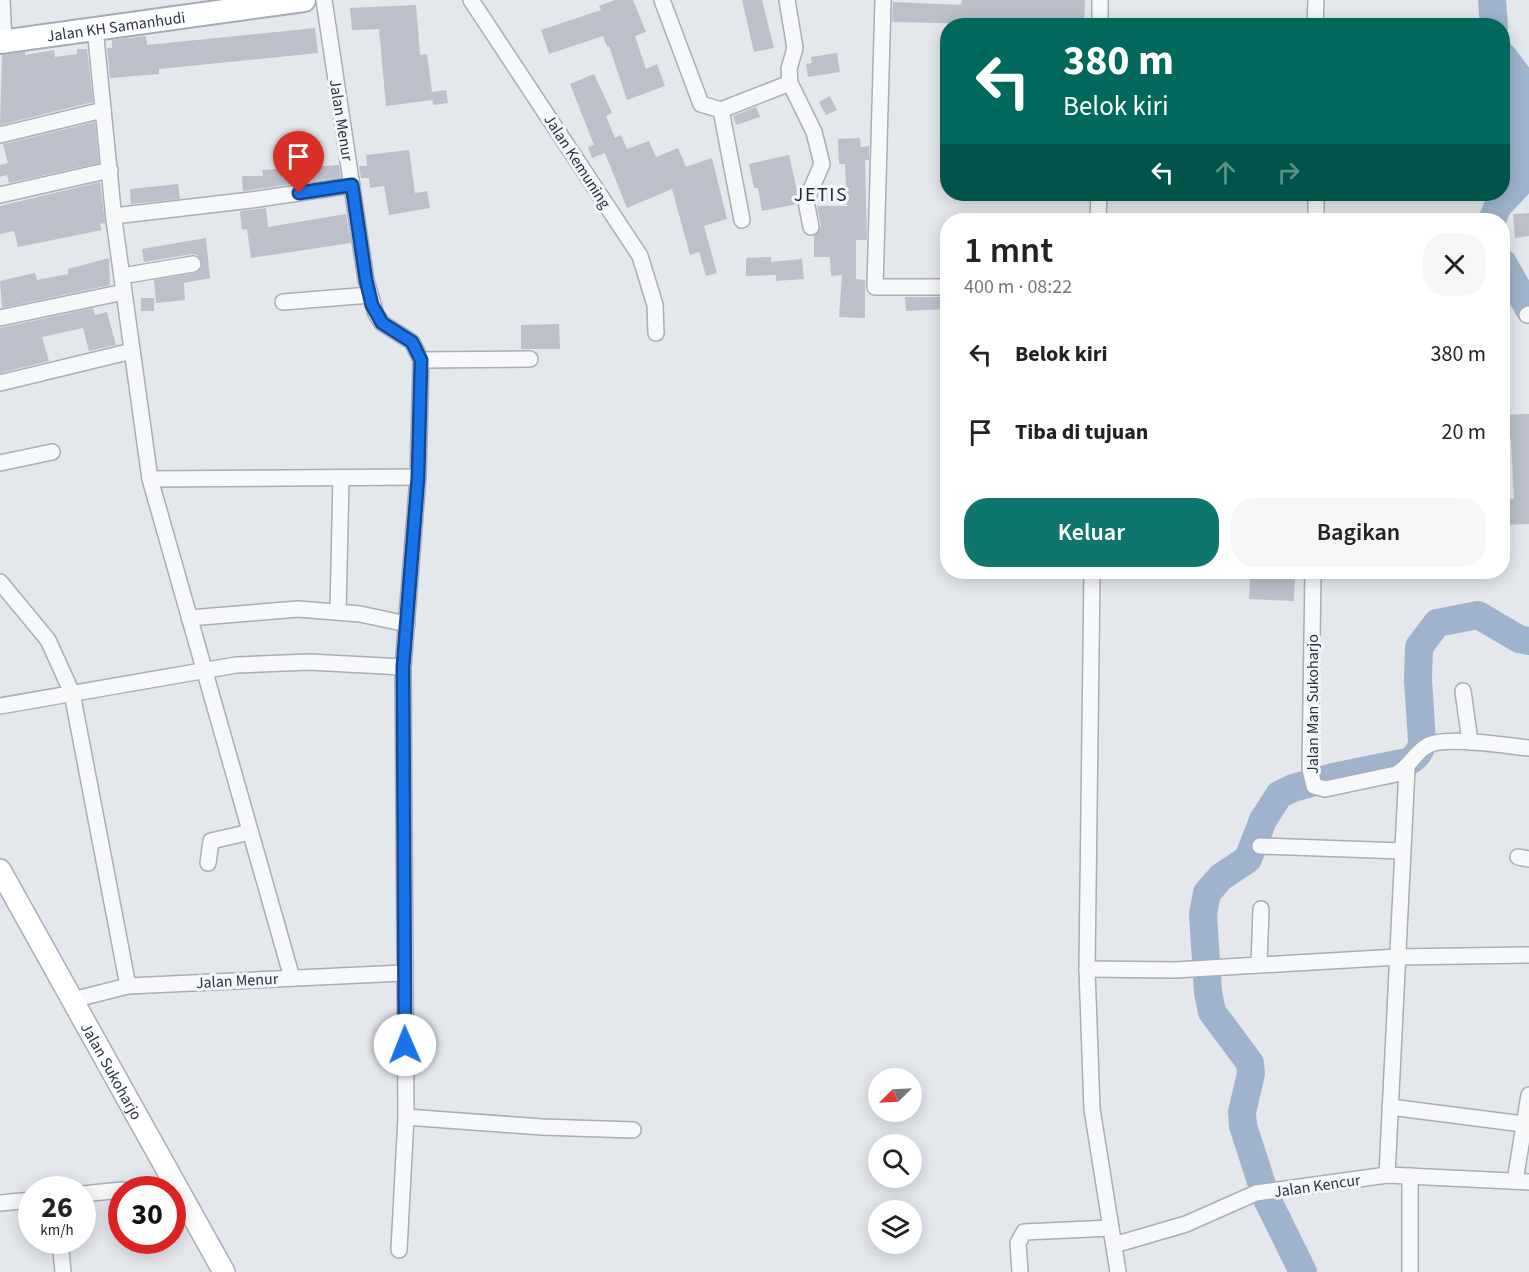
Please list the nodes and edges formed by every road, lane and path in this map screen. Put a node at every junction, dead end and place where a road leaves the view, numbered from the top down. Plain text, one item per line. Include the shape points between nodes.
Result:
1 (2, 0) edge
2 (304, 0) edge
3 (324, 0) edge
4 (471, 0) edge
5 (662, 0) edge
6 (787, 0) edge
7 (883, 0) edge
8 (1100, 0) edge
9 (1316, 0) edge
10 (281, 1) edge
11 (188, 8) edge
12 (1100, 18) edge
13 (1316, 18) edge
14 (95, 28) junction
15 (2, 42) edge
16 (790, 83) junction
17 (103, 110) junction
18 (722, 110) junction
19 (0, 135) edge
20 (110, 170) junction
21 (352, 185) junction
22 (0, 195) edge
23 (114, 216) junction
24 (742, 220) dead end
25 (811, 227) dead end
26 (193, 264) dead end
27 (123, 284) junction
28 (940, 287) edge
29 (370, 295) junction
30 (283, 302) dead end
31 (0, 318) edge
32 (656, 333) dead end
33 (132, 351) junction
34 (530, 359) dead end
35 (421, 360) junction
36 (0, 383) edge
37 (52, 452) dead end
38 (0, 463) edge
39 (418, 477) junction
40 (341, 478) junction
41 (150, 479) junction
42 (1092, 579) edge
43 (1313, 579) edge
44 (0, 582) edge
45 (338, 612) junction
46 (189, 618) junction
47 (408, 624) junction
48 (403, 667) junction
49 (204, 670) junction
50 (1463, 691) dead end
51 (72, 693) junction
52 (0, 706) edge
53 (1470, 742) junction
54 (1529, 748) edge
55 (1407, 768) junction
56 (250, 831) junction
57 (1260, 846) dead end
58 (1402, 851) junction
59 (207, 863) dead end
60 (0, 870) edge
61 (1261, 909) dead end
62 (1529, 955) edge
63 (1398, 957) junction
64 (1259, 965) junction
65 (1087, 969) junction
66 (403, 973) junction
67 (292, 978) junction
68 (128, 986) junction
69 (72, 1000) junction
70 (1529, 1095) edge
71 (1390, 1107) junction
72 (406, 1117) junction
73 (1523, 1124) junction
74 (633, 1130) dead end
75 (1387, 1175) junction
76 (172, 1176) edge
77 (1410, 1176) junction
78 (1522, 1182) edge
79 (18, 1201) edge
80 (186, 1201) edge
81 (0, 1203) edge
82 (1111, 1228) junction
83 (1114, 1245) junction
84 (399, 1250) dead end
85 (61, 1254) edge
86 (63, 1272) edge
87 (224, 1272) edge
88 (1020, 1272) edge
89 (1118, 1272) edge
90 (1410, 1272) edge

1 - 15 street
2 - 10 main road, Jalan KH Samanhudi
3 - 21 street, Jalan Menur
4 - 32 street, Jalan Kemuning via 640,256 655,305
5 - 18 street via 701,104
6 - 16 street via 795,48
7 - 28 street via 875,287
8 - 12 street
9 - 13 street
10 - 11 main road, Jalan KH Samanhudi
11 - 14 main road, Jalan KH Samanhudi
14 - 15 main road, Jalan KH Samanhudi
14 - 17 street
16 - 18 street
16 - 25 street via 821,154 818,178 806,201
17 - 19 street
17 - 20 street
18 - 24 street
20 - 22 street
20 - 23 street
21 - 23 street
21 - 29 street, Jalan Menur
23 - 27 street
26 - 27 street
27 - 31 street
27 - 33 street
29 - 30 street
29 - 35 street, Jalan Menur via 382,323 412,342
33 - 36 street
33 - 41 street
34 - 35 street
35 - 39 street
37 - 38 street
39 - 40 street
39 - 47 street
40 - 41 street
40 - 45 street
41 - 46 street
42 - 65 street
43 - 55 street, Jalan Man Sukoharjo via 1312,781 1325,789 1377,779
44 - 51 street via 48,640
45 - 46 street via 298,609
45 - 47 street
46 - 49 street
47 - 48 street
48 - 49 street via 273,663
48 - 66 street
49 - 51 street
49 - 56 street
50 - 53 street
51 - 52 street
51 - 68 street
53 - 54 street, Jalan Man Sukoharjo
53 - 55 street, Jalan Man Sukoharjo via 1428,745
55 - 58 street
56 - 59 street via 211,841
56 - 67 street
57 - 58 street
58 - 63 street
60 - 69 main road, Jalan Sukoharjo
61 - 64 street
62 - 63 street
63 - 64 street
63 - 71 street
64 - 65 street via 1175,970
65 - 82 street via 1092,1108
66 - 67 street, Jalan Menur
66 - 72 street
67 - 68 street, Jalan Menur
68 - 69 street, Jalan Menur
69 - 76 main road, Jalan Sukoharjo
70 - 73 street
71 - 73 street
71 - 75 street
72 - 74 street via 542,1128
72 - 84 street
73 - 78 street
75 - 77 street, Jalan Kencur
75 - 83 street, Jalan Kencur via 1250,1195 1186,1224
77 - 78 street, Jalan Kencur
77 - 90 street
79 - 81 street
80 - 87 main road, Jalan Sukoharjo
82 - 83 street
82 - 88 street via 1024,1232 1018,1244
83 - 89 street
85 - 86 street

